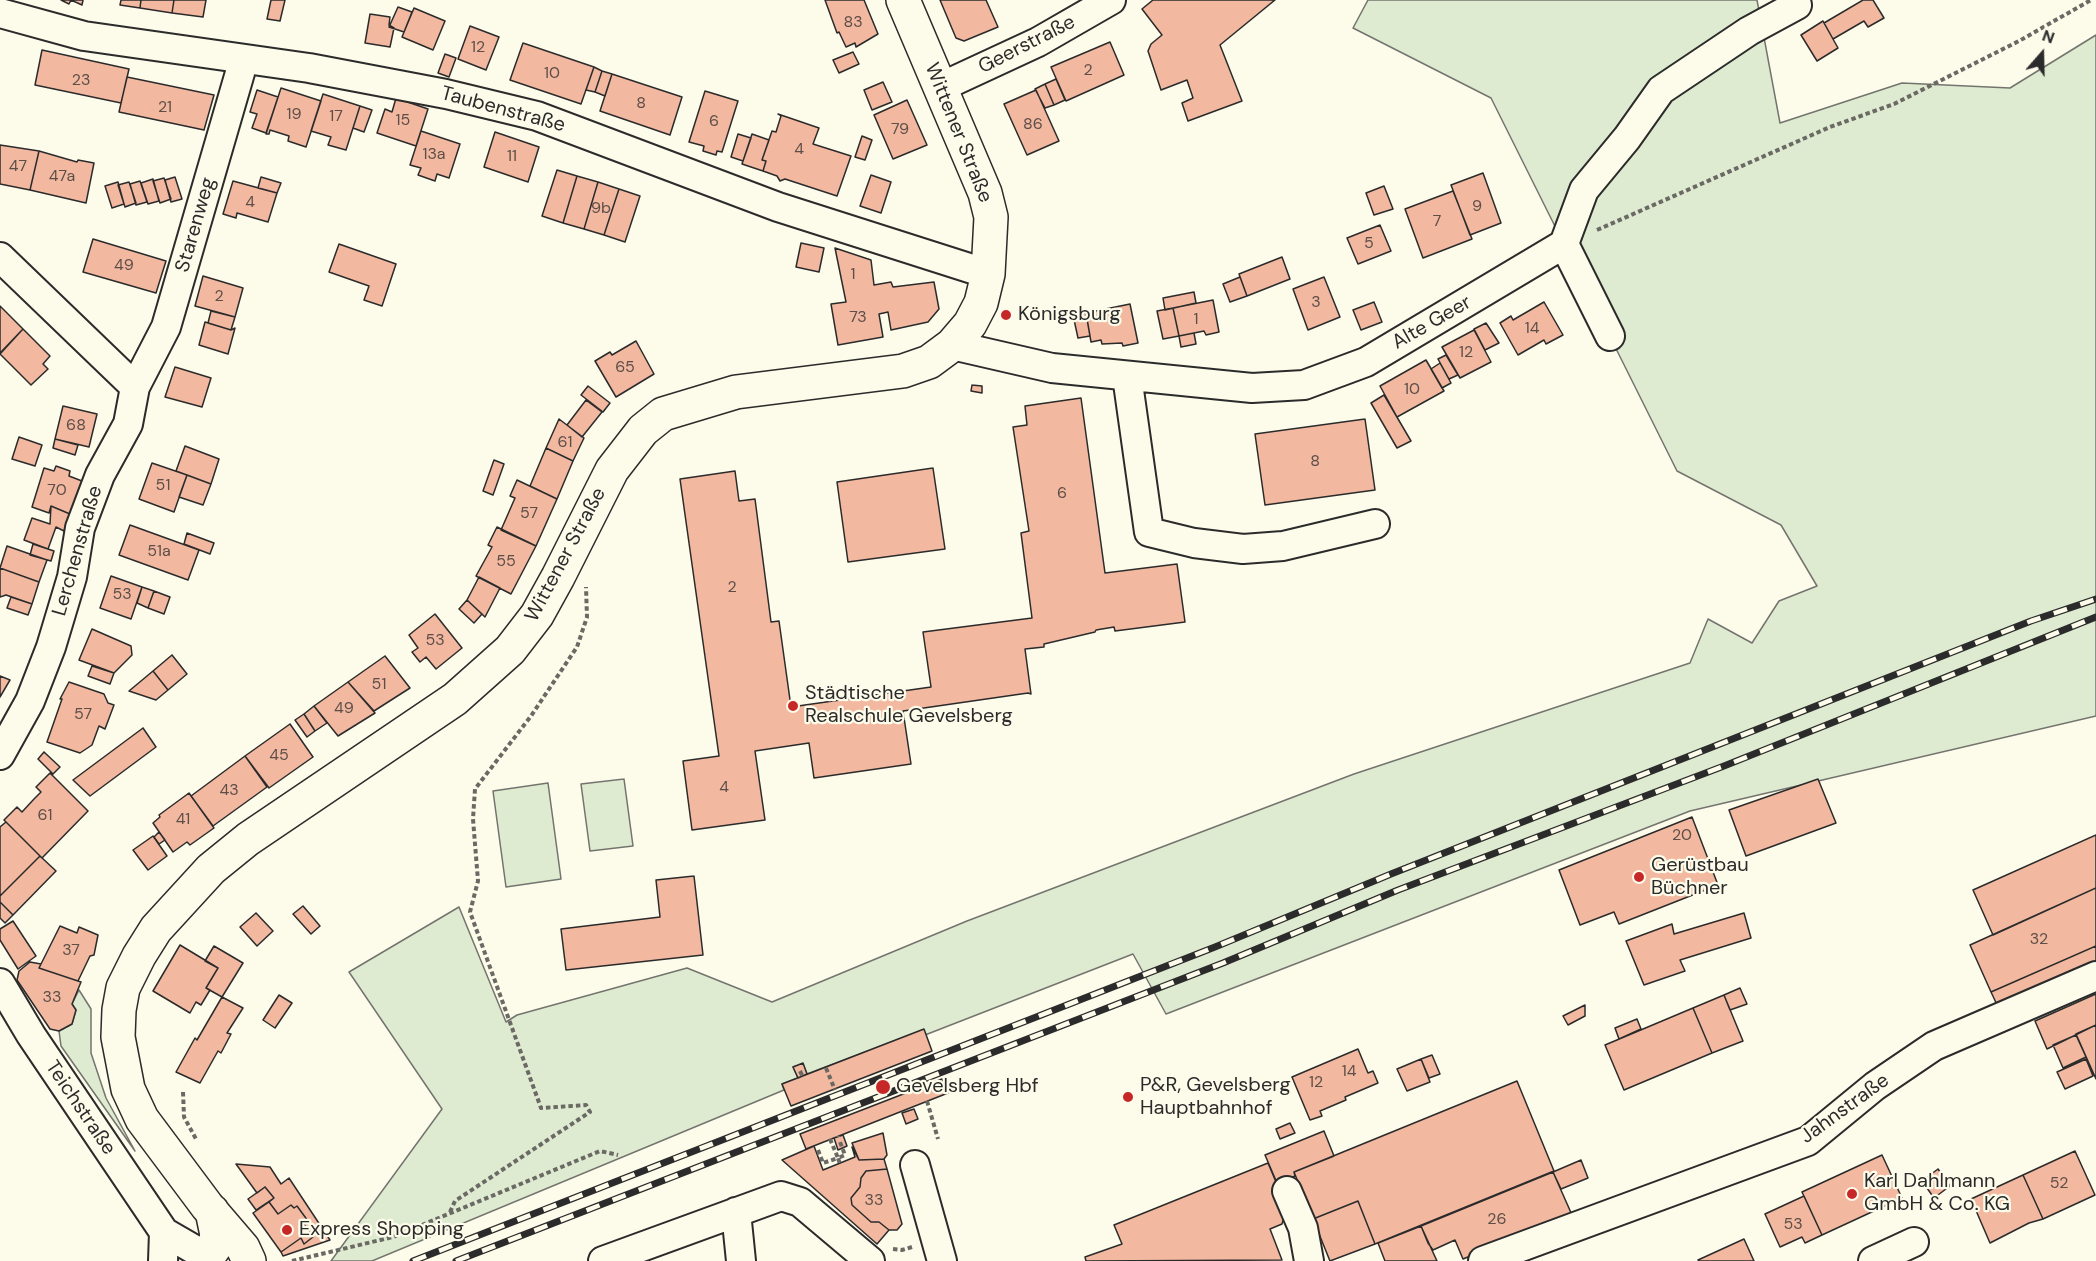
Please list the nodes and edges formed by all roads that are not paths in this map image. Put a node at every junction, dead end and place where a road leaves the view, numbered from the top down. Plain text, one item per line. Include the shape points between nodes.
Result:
1 (903, 0) edge
2 (1112, 0) edge
3 (1797, 5) dead end
4 (0, 13) edge
5 (244, 59) junction
6 (941, 87) junction
7 (1564, 244) junction
8 (0, 257) edge
9 (988, 274) junction
10 (1610, 336) dead end
11 (952, 345) junction
12 (1127, 376) junction
13 (135, 387) junction
14 (1375, 524) dead end
15 (0, 755) edge
16 (2096, 976) edge
17 (0, 983) edge
18 (915, 1165) dead end
19 (1287, 1191) dead end
20 (212, 1211) junction
21 (736, 1212) junction
22 (164, 1232) junction
23 (1914, 1242) dead end
24 (939, 1251) edge
25 (876, 1254) edge
26 (211, 1260) edge
27 (737, 1260) edge
28 (163, 1261) edge
29 (249, 1261) edge
30 (603, 1261) edge
31 (1309, 1261) edge
32 (1484, 1261) edge
33 (1873, 1261) edge

1 - 6 main road, Wittener Straße
2 - 6 street, Geerstraße via 1038,42
3 - 7 street via 1749,31 1662,90 1584,190
4 - 5 street, Taubenstraße via 84,36
5 - 9 street, Taubenstraße via 446,94 537,116 778,207
5 - 13 street, Starenweg via 166,327
6 - 9 main road, Wittener Straße via 985,193 991,218
7 - 10 street
7 - 12 street, Alte Geer via 1366,362 1304,385 1252,388
8 - 13 street
9 - 11 main road, Wittener Straße via 981,303
11 - 12 street, Alte Geer via 1052,368
11 - 20 main road, Wittener Straße via 929,362 903,371 736,392 663,414 643,430 612,470 558,578 537,615 510,650 454,699 226,857 156,929 123,988 117,1037 121,1060 128,1089 142,1119
12 - 14 street via 1149,532 1243,549 1283,546
13 - 15 street, Lerchenstraße via 128,424 100,475 80,528 72,577 51,647 30,701
16 - 32 street, Jahnstraße via 1935,1046 1875,1086 1808,1141
17 - 22 street, Teichstraße
18 - 24 street
19 - 31 street via 1303,1228
20 - 26 main road via 217,1236
20 - 29 main road, Wittener Straße
21 - 25 street via 781,1196 800,1202
21 - 27 street
21 - 30 street
22 - 26 street, Teichstraße
22 - 28 street
23 - 33 street

